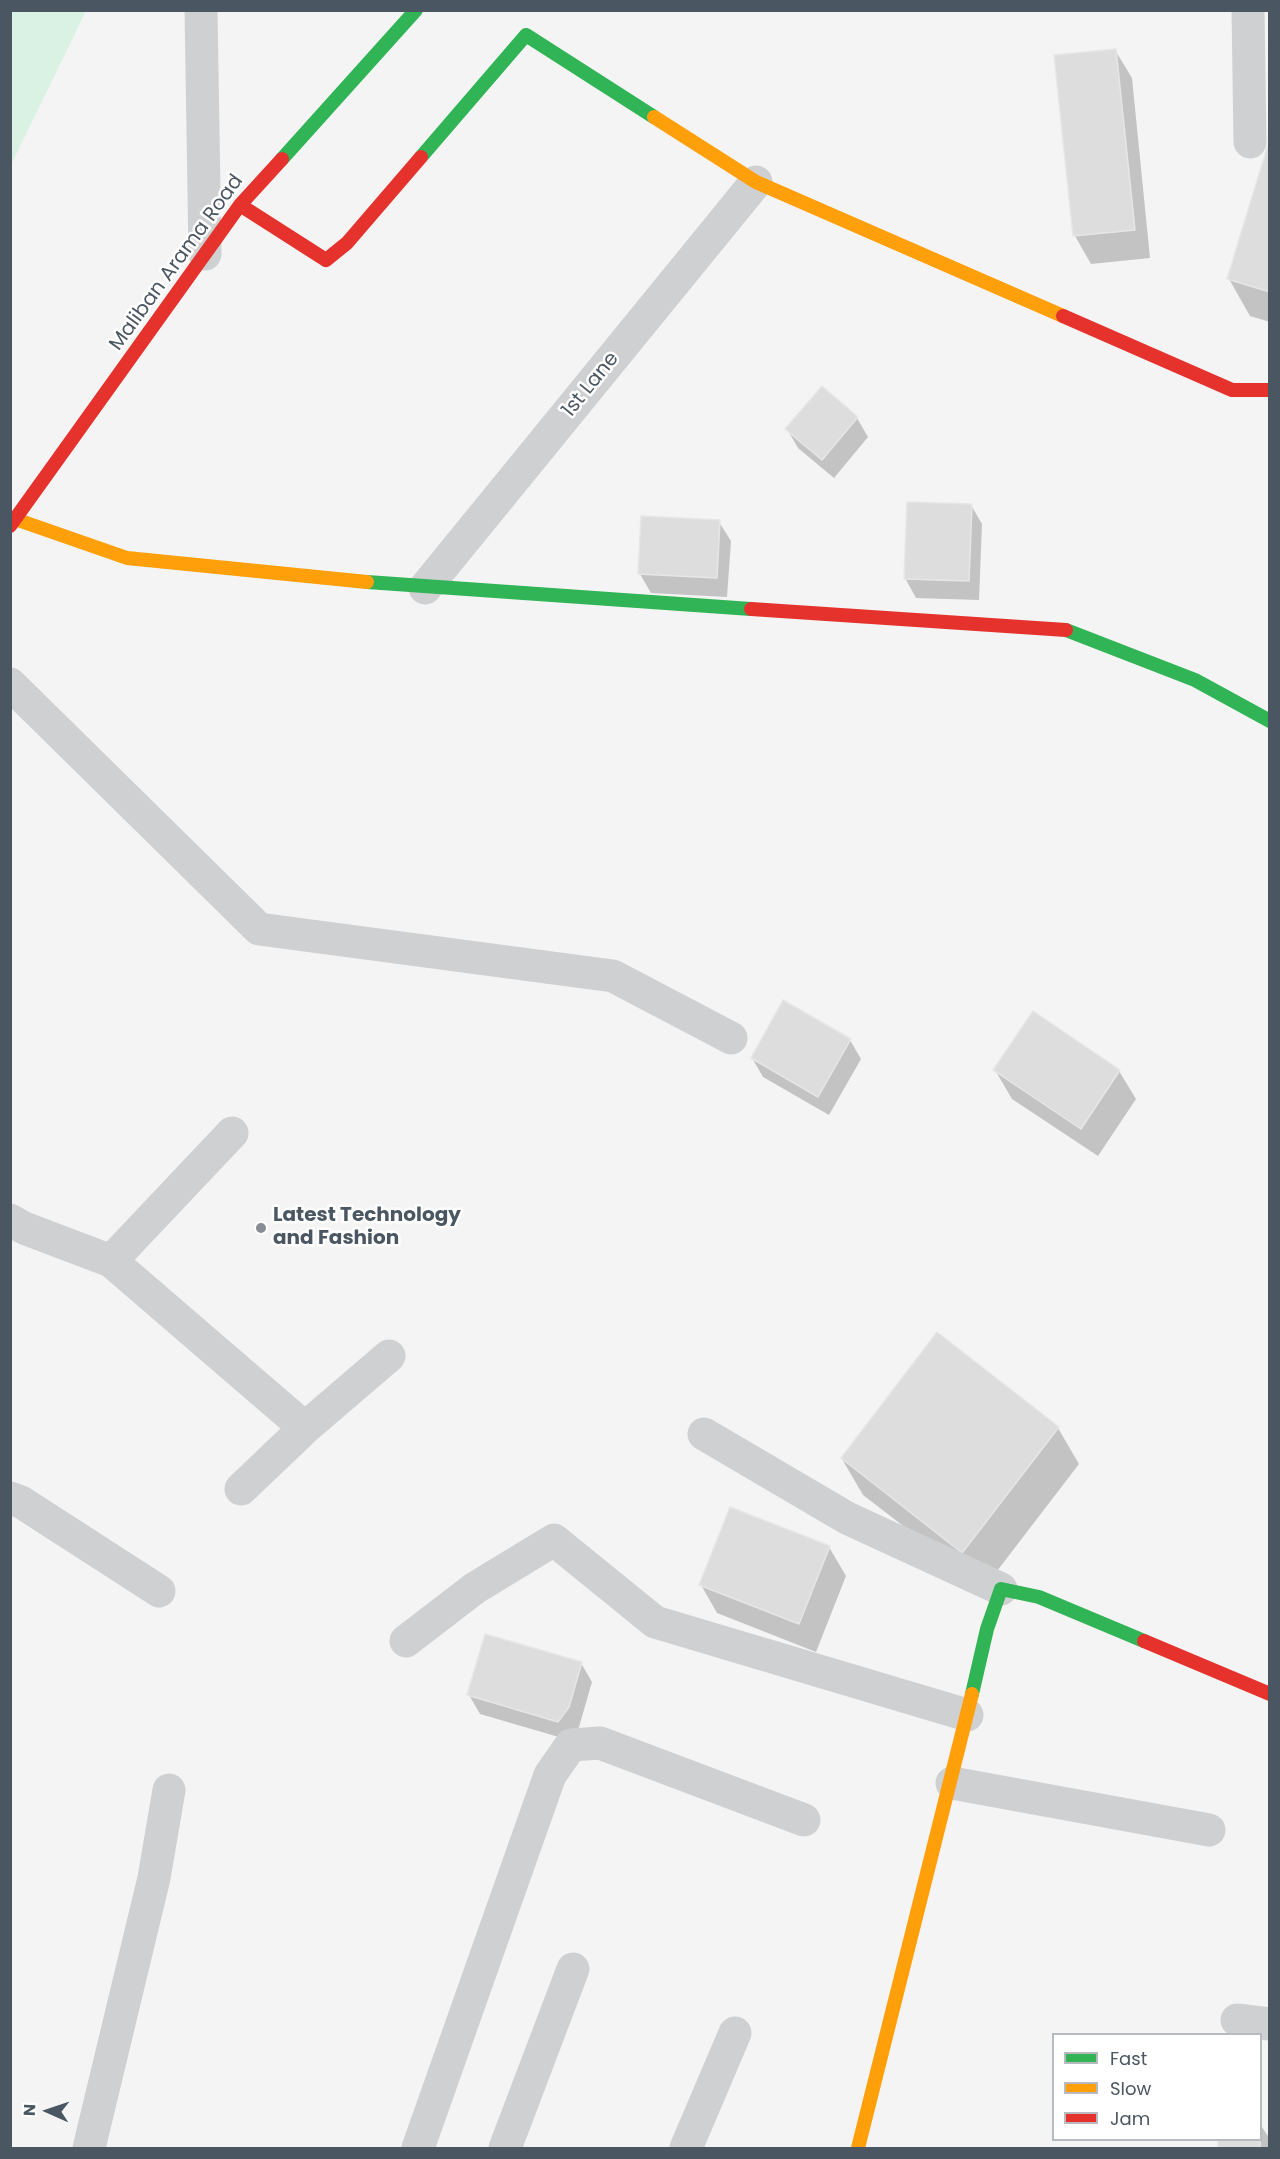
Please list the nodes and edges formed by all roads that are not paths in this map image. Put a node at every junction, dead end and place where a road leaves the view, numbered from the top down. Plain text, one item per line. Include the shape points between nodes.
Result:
1 (201, 10) edge
2 (416, 10) edge
3 (1248, 10) edge
4 (1250, 142) dead end
5 (756, 182) junction
6 (240, 205) junction
7 (205, 254) junction
8 (1269, 390) edge
9 (13, 522) edge
10 (425, 588) junction
11 (10, 684) edge
12 (1269, 721) edge
13 (731, 1038) dead end
14 (232, 1133) dead end
15 (10, 1220) edge
16 (111, 1261) junction
17 (389, 1356) dead end
18 (305, 1428) junction
19 (704, 1434) dead end
20 (241, 1489) dead end
21 (10, 1498) edge
22 (1001, 1589) junction
23 (159, 1591) dead end
24 (406, 1641) dead end
25 (1269, 1694) edge
26 (967, 1715) junction
27 (952, 1783) junction
28 (169, 1790) dead end
29 (804, 1820) dead end
30 (1209, 1830) dead end
31 (573, 1969) dead end
32 (1237, 2020) dead end
33 (1269, 2024) edge
34 (735, 2033) dead end
35 (89, 2148) edge
36 (418, 2148) edge
37 (505, 2148) edge
38 (686, 2148) edge
39 (858, 2148) edge

1 - 7 street
2 - 6 street, Maliban Arama Road
3 - 4 street
5 - 6 street via 526,35 347,243 326,260
5 - 8 street via 1232,390
5 - 10 street, 1st Lane
6 - 7 street, Maliban Arama Road
7 - 9 street, Maliban Arama Road
9 - 10 street via 127,558
10 - 12 street via 1061,628 1195,680
11 - 13 street via 259,929 613,976
14 - 16 street
15 - 16 street
16 - 18 street
17 - 18 street
18 - 20 street
19 - 22 street via 847,1518
21 - 23 street
22 - 25 street via 1039,1597
22 - 26 street via 987,1629
24 - 26 street via 475,1588 554,1540 655,1622
26 - 27 street
27 - 30 street
27 - 39 street
28 - 35 street via 154,1878
29 - 36 street via 600,1743 571,1745 550,1775
31 - 37 street
32 - 33 street
34 - 38 street

